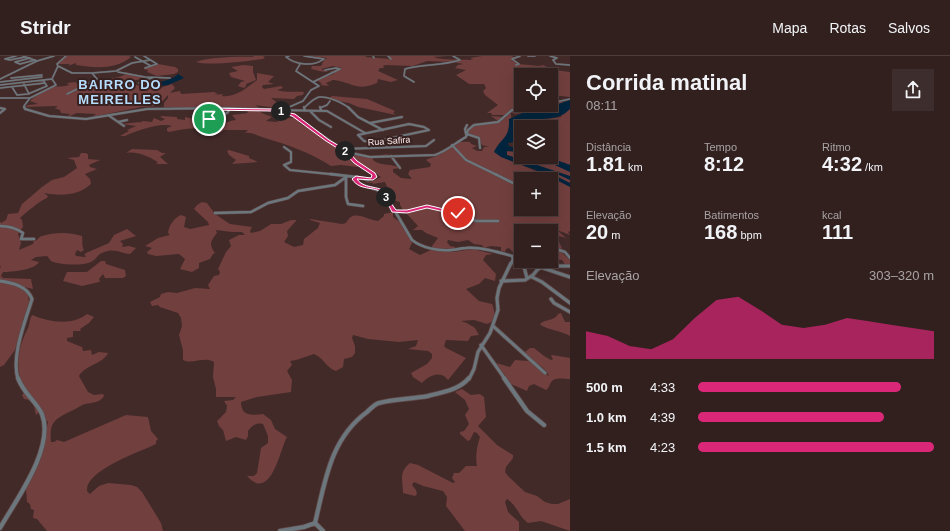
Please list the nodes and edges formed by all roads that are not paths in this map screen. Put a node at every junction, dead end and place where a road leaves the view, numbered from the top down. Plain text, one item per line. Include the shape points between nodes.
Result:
1 (16, 56) edge
2 (24, 56) edge
3 (54, 56) edge
4 (66, 56) edge
5 (144, 56) edge
6 (289, 56) edge
7 (304, 56) edge
8 (373, 56) edge
9 (388, 56) edge
10 (453, 56) edge
11 (520, 56) edge
12 (528, 56) edge
13 (534, 56) edge
14 (550, 56) edge
15 (10, 57) edge
16 (30, 58) junction
17 (374, 58) dead end
18 (391, 59) dead end
19 (36, 60) junction
20 (150, 60) junction
21 (142, 62) junction
22 (133, 63) junction
23 (300, 64) junction
24 (518, 64) dead end
25 (570, 65) edge
26 (58, 66) junction
27 (151, 66) junction
28 (145, 68) dead end
29 (325, 70) dead end
30 (116, 71) junction
31 (92, 73) junction
32 (25, 77) junction
33 (156, 77) junction
34 (11, 78) dead end
35 (170, 78) dead end
36 (0, 79) edge
37 (25, 79) junction
38 (52, 79) junction
39 (43, 80) junction
40 (24, 82) junction
41 (313, 82) junction
42 (414, 82) dead end
43 (45, 83) junction
44 (139, 83) dead end
45 (0, 84) edge
46 (35, 85) junction
47 (23, 86) junction
48 (12, 87) junction
49 (0, 88) edge
50 (38, 90) junction
51 (29, 94) junction
52 (67, 94) dead end
53 (0, 98) edge
54 (30, 98) junction
55 (570, 98) edge
56 (330, 100) junction
57 (558, 101) edge
58 (0, 108) edge
59 (231, 108) junction
60 (205, 109) junction
61 (277, 110) junction
62 (321, 110) junction
63 (514, 110) edge
64 (304, 111) junction
65 (308, 111) junction
66 (0, 112) edge
67 (108, 115) junction
68 (220, 116) dead end
69 (402, 117) dead end
70 (209, 119) dead end
71 (127, 120) dead end
72 (118, 122) junction
73 (368, 123) junction
74 (467, 125) dead end
75 (124, 126) dead end
76 (331, 127) dead end
77 (383, 130) junction
78 (365, 133) junction
79 (466, 134) junction
80 (434, 140) dead end
81 (452, 145) junction
82 (284, 147) dead end
83 (480, 148) dead end
84 (342, 149) junction
85 (346, 152) junction
86 (391, 156) junction
87 (400, 168) dead end
88 (346, 177) junction
89 (356, 177) junction
90 (514, 184) edge
91 (363, 206) dead end
92 (394, 211) junction
93 (448, 212) junction
94 (215, 213) dead end
95 (498, 221) dead end
96 (0, 226) edge
97 (454, 226) dead end
98 (34, 238) dead end
99 (559, 250) dead end
100 (512, 256) joint
101 (570, 258) edge
102 (558, 266) edge
103 (570, 266) edge
104 (525, 268) edge
105 (542, 268) joint
106 (532, 277) junction
107 (570, 277) edge
108 (527, 278) junction
109 (0, 281) edge
110 (502, 281) junction
111 (551, 299) dead end
112 (570, 303) edge
113 (570, 312) edge
114 (493, 326) junction
115 (481, 346) junction
116 (545, 373) dead end
117 (544, 425) dead end
118 (315, 524) junction
119 (0, 528) edge
120 (280, 531) edge
121 (324, 531) edge

1 - 15 street
2 - 15 street via 5,59
2 - 16 street
3 - 19 street
4 - 26 street via 57,62
5 - 20 street
6 - 23 street via 286,57 289,60
7 - 23 street via 324,59
8 - 17 street
9 - 18 street
10 - 42 street via 460,60 443,65 422,65 405,69 404,76
11 - 24 street via 512,59
12 - 13 street
14 - 25 street via 557,58 553,60 556,64
16 - 19 street
16 - 19 street via 15,62 20,64
19 - 36 street
20 - 21 street
20 - 27 street via 158,64
21 - 22 street
21 - 22 street via 135,58 131,60
21 - 27 street
22 - 30 street
23 - 41 street via 296,71
26 - 31 street via 74,73
26 - 38 street
27 - 28 street
29 - 41 street via 340,69
30 - 31 street
30 - 33 street
31 - 52 street via 97,80
32 - 34 street
32 - 37 street
32 - 37 street via 42,76
33 - 35 street
33 - 44 street
37 - 40 street
37 - 45 street
38 - 39 street
38 - 54 street via 55,86
39 - 40 street
39 - 43 street
40 - 45 street
40 - 47 street
41 - 61 street via 319,86 311,90 305,100 290,108
43 - 46 street
43 - 50 street via 47,86
46 - 47 street
46 - 50 street
47 - 48 street
47 - 51 street
48 - 49 street
48 - 51 street via 17,95
50 - 51 street
53 - 54 street
54 - 67 street via 24,106 25,109 47,115 86,119
55 - 57 street
56 - 62 street via 327,105 320,107
56 - 64 street via 317,98 303,108
56 - 73 street via 343,103 358,118
58 - 66 street via 5,110
59 - 60 street
59 - 61 street
59 - 68 street
60 - 67 street via 147,108
60 - 70 street
61 - 64 street
61 - 84 street via 296,116
62 - 65 street
62 - 78 street
63 - 79 street via 498,122 475,125
64 - 65 street
65 - 76 street
67 - 72 street
69 - 73 street
71 - 72 street
72 - 75 street
73 - 77 street
74 - 79 street
77 - 78 street
77 - 78 street via 412,124 429,129 373,142 364,141 358,135
79 - 81 street via 466,137
79 - 83 street via 479,138
80 - 84 street, Rua Safira via 426,146
81 - 86 street via 447,151 435,155
81 - 90 street via 466,160
82 - 88 street via 291,152 291,162 284,165 290,170
84 - 85 street
85 - 86 street via 370,157
85 - 89 street via 375,176 368,180
86 - 87 street
88 - 89 street
88 - 91 street via 348,204
88 - 94 street via 335,185 298,191 288,198 261,206 251,212
89 - 92 street via 356,181 361,185 385,192 388,197 386,199
92 - 93 street via 427,207
92 - 100 street via 417,244 450,250 476,248
93 - 95 street via 476,221
93 - 97 street
96 - 98 street via 20,230 23,233 21,239
99 - 101 street
100 - 110 street via 513,262
102 - 103 street
104 - 108 street
105 - 106 street via 536,270
105 - 107 street
106 - 108 street
106 - 112 street
108 - 110 street via 519,281
109 - 119 street via 24,288 32,299 18,352 16,370 19,384 41,411 44,426 41,447 36,459
110 - 114 street via 497,295 498,310
111 - 113 street
114 - 115 street
114 - 116 street
115 - 117 street via 527,411
115 - 118 street via 471,376 462,386 414,399 378,403 352,425 332,456
118 - 120 street
118 - 121 street

